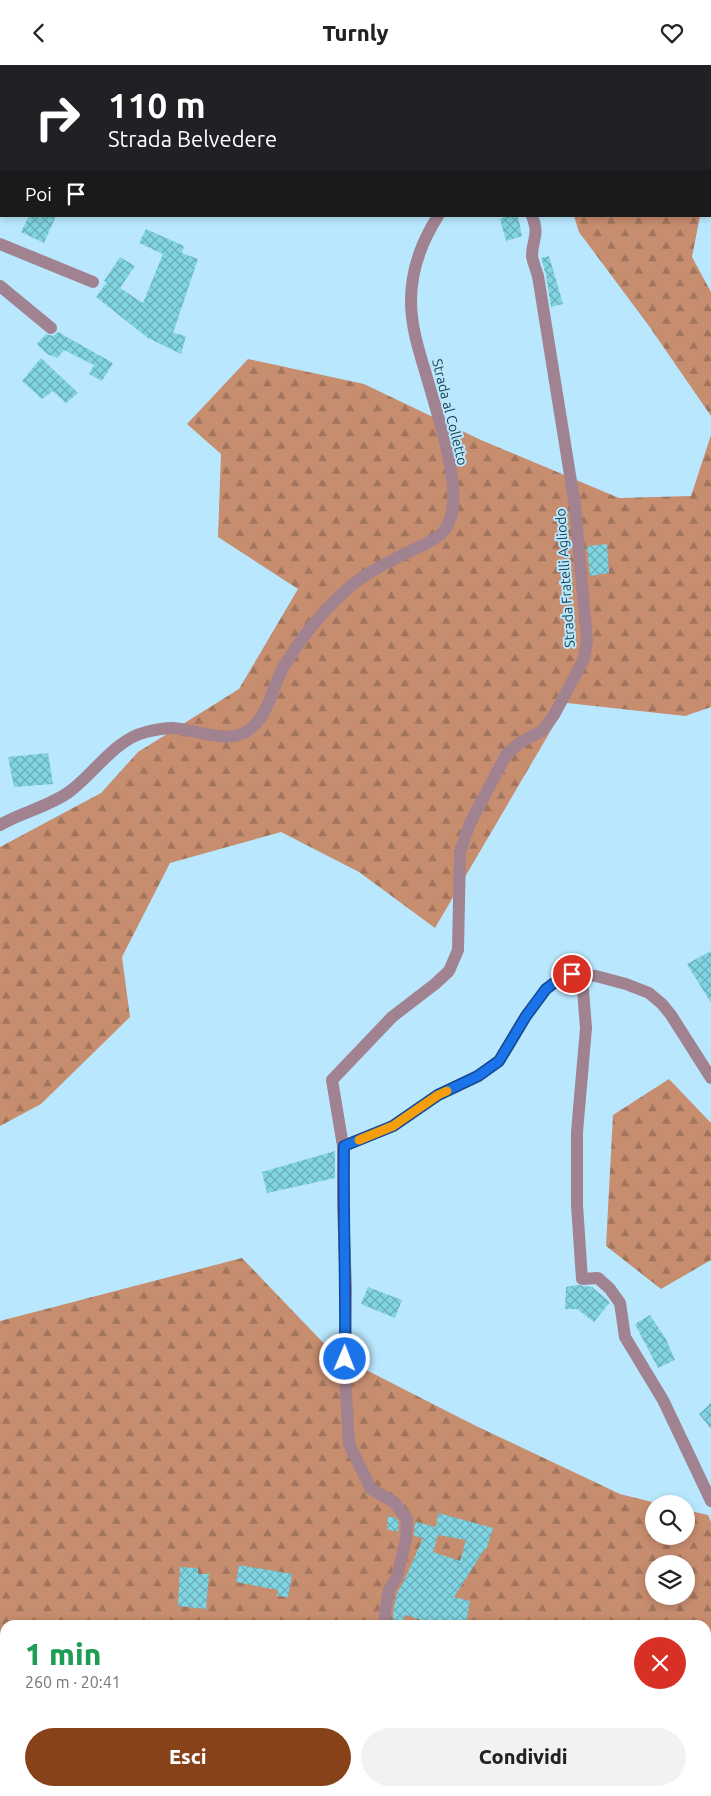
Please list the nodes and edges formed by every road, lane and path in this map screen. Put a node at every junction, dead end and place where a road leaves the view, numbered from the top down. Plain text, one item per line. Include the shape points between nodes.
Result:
1 (437, 217) edge
2 (532, 217) edge
3 (0, 245) edge
4 (93, 282) dead end
5 (0, 286) edge
6 (51, 328) dead end
7 (0, 825) edge
8 (572, 974) junction
9 (711, 1078) edge
10 (344, 1146) junction
11 (711, 1501) edge
12 (385, 1620) edge

1 - 7 street, Strada al Colletto via 423,244 411,299 415,336 444,437 453,485 451,516 443,532 370,572 327,608 284,665 259,722 246,732 238,736 215,735 173,728 146,732 126,740 71,791
2 - 10 street, Strada Fratelli Agliodo via 536,237 532,256 538,276 575,506 587,641 584,659 542,731 519,743 506,755 470,823 460,852 458,950 449,971 392,1017 332,1080
3 - 4 street
5 - 6 street
8 - 9 street via 596,975 649,993 672,1015
8 - 10 street via 546,989 499,1061 478,1076 438,1095 393,1126
8 - 11 street via 583,990 586,1028 577,1132 582,1279 598,1278 620,1303 625,1337 663,1400
10 - 12 street via 345,1376 349,1444 371,1489 394,1502 407,1519 406,1539 384,1611

